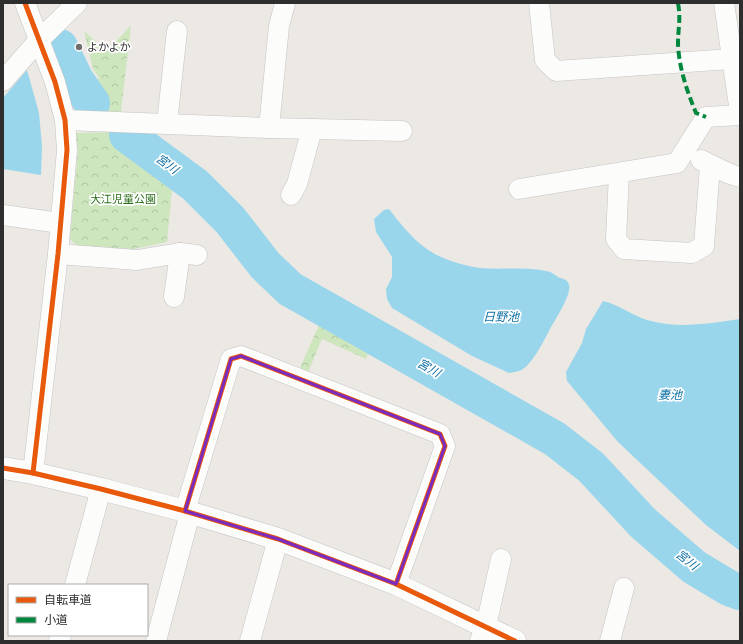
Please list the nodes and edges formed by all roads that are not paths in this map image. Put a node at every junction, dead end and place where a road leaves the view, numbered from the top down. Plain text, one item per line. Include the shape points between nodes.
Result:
1 (25, 3) edge
2 (78, 3) edge
3 (285, 3) edge
4 (539, 3) edge
5 (730, 14) edge
6 (177, 31) dead end
7 (39, 40) junction
8 (732, 59) junction
9 (3, 81) edge
10 (740, 113) edge
11 (65, 120) junction
12 (167, 123) junction
13 (269, 128) junction
14 (312, 129) junction
15 (402, 131) dead end
16 (685, 150) junction
17 (710, 165) junction
18 (620, 172) junction
19 (740, 177) edge
20 (520, 189) dead end
21 (291, 195) dead end
22 (3, 215) edge
23 (60, 223) junction
24 (58, 254) junction
25 (174, 297) dead end
26 (3, 468) edge
27 (33, 473) junction
28 (101, 489) junction
29 (187, 512) junction
30 (278, 539) junction
31 (501, 559) dead end
32 (75, 584) edge
33 (396, 584) junction
34 (624, 588) dead end
35 (483, 634) edge
36 (156, 641) edge
37 (250, 641) edge
38 (515, 641) edge
39 (610, 641) edge

1 - 7 street
2 - 7 street
3 - 13 street via 279,26
4 - 8 street via 545,60 556,70
5 - 8 street
6 - 12 street
7 - 9 street
7 - 11 street via 55,82
8 - 10 street
10 - 16 street via 706,116
11 - 12 street
11 - 23 street via 67,150
12 - 13 street
13 - 14 street
14 - 15 street
14 - 21 street via 297,184
16 - 17 street
16 - 18 street via 677,163
17 - 18 street via 704,246 692,253 624,249 616,239
17 - 19 street
18 - 20 street
22 - 23 street
23 - 24 street
24 - 25 street via 137,260 189,254
24 - 27 street
26 - 27 street
27 - 28 street
28 - 29 street
28 - 32 street
29 - 30 street
29 - 33 street via 231,359 240,356 440,434 445,446
29 - 36 street
30 - 33 street
30 - 37 street
31 - 35 street
33 - 35 street
34 - 39 street
35 - 38 street

